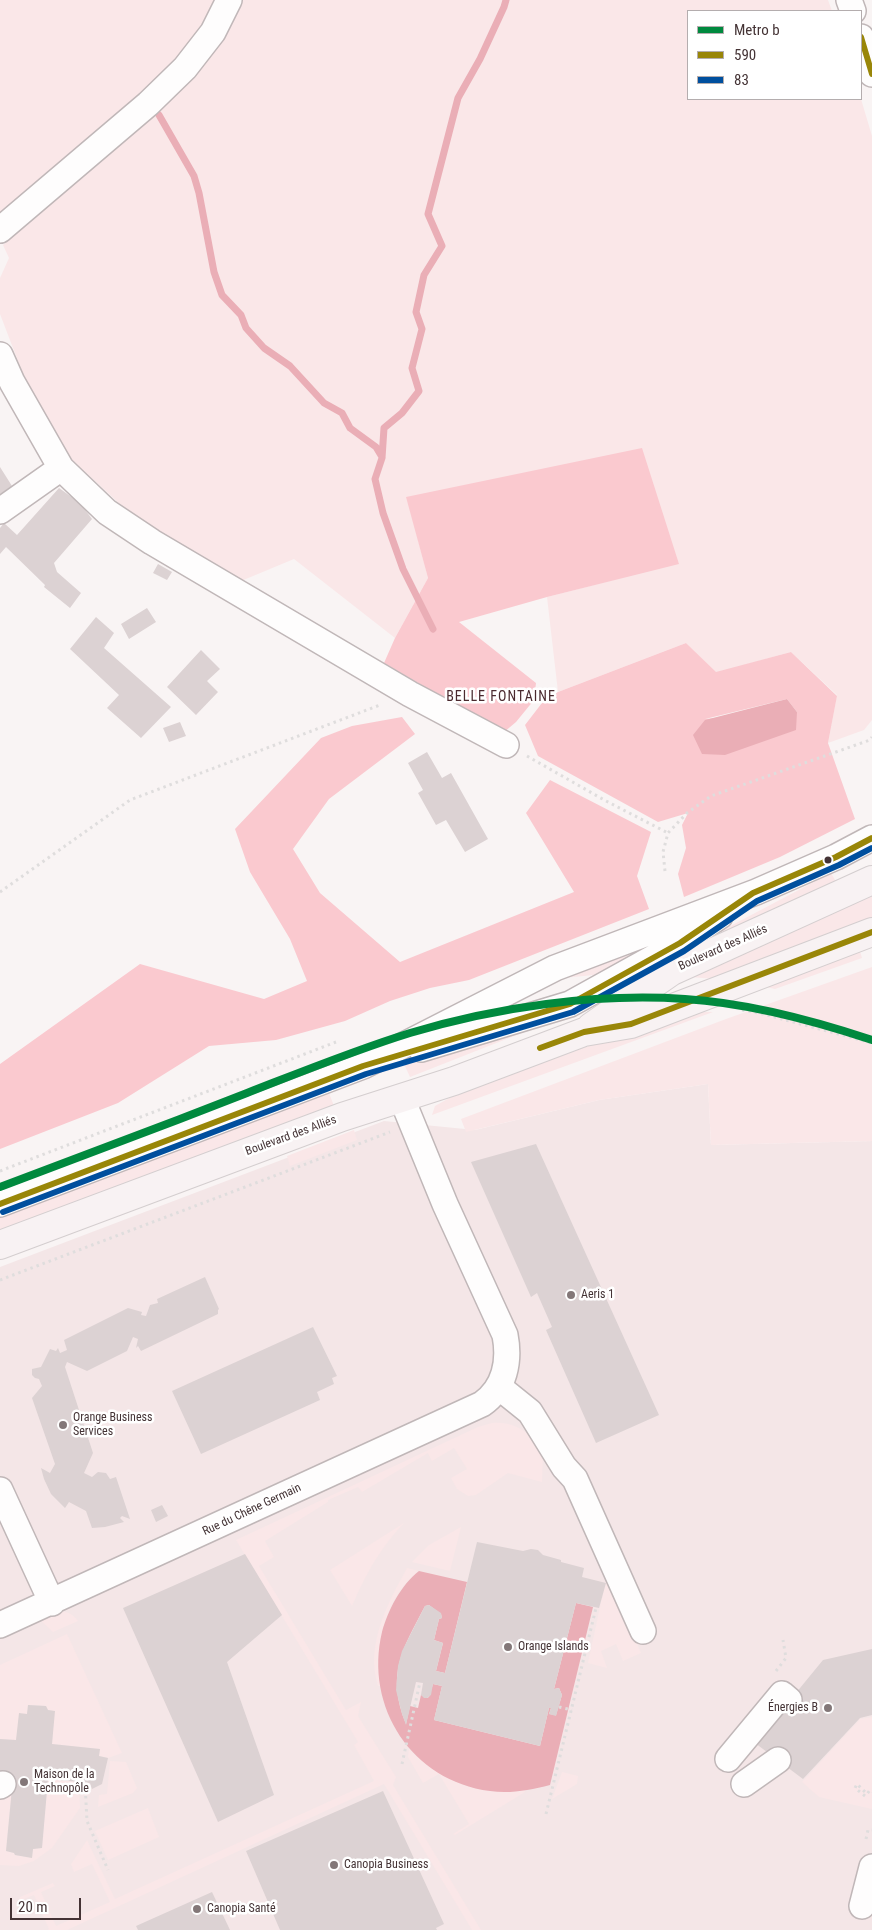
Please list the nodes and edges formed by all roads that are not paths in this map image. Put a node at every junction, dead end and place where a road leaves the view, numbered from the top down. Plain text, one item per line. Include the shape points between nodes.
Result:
1 (229, 0) edge
2 (862, 40) edge
3 (872, 74) edge
4 (0, 230) edge
5 (0, 355) edge
6 (61, 468) junction
7 (0, 511) edge
8 (506, 745) road end
9 (872, 838) edge
10 (872, 880) edge
11 (753, 894) junction
12 (872, 932) edge
13 (584, 1032) junction
14 (363, 1066) junction
15 (402, 1099) junction
16 (0, 1204) edge
17 (0, 1245) edge
18 (499, 1387) junction
19 (0, 1490) edge
20 (52, 1603) junction
21 (0, 1625) edge
22 (643, 1631) dead end
23 (790, 1700) dead end
24 (728, 1758) dead end
25 (778, 1760) dead end
26 (744, 1784) dead end
27 (872, 1867) edge
28 (862, 1906) dead end

1 - 4 street via 213,32 185,68 148,104
2 - 3 street
5 - 6 street
6 - 7 street
6 - 8 street via 107,512 152,542 410,694
9 - 11 street
10 - 13 main road, Boulevard des Alliés via 672,971
11 - 14 street via 555,968
11 - 14 street via 680,944 570,1004
12 - 13 main road, Boulevard des Alliés via 631,1024
13 - 15 main road, Boulevard des Alliés
14 - 16 street
15 - 17 main road, Boulevard des Alliés via 342,1117
15 - 18 street, Rue du Chêne Germain via 505,1335 507,1361
18 - 20 street, Rue du Chêne Germain via 482,1404
18 - 22 street via 530,1412 575,1479
19 - 20 street
20 - 21 street, Rue du Chêne Germain
23 - 24 street via 782,1694
25 - 26 street
27 - 28 street

